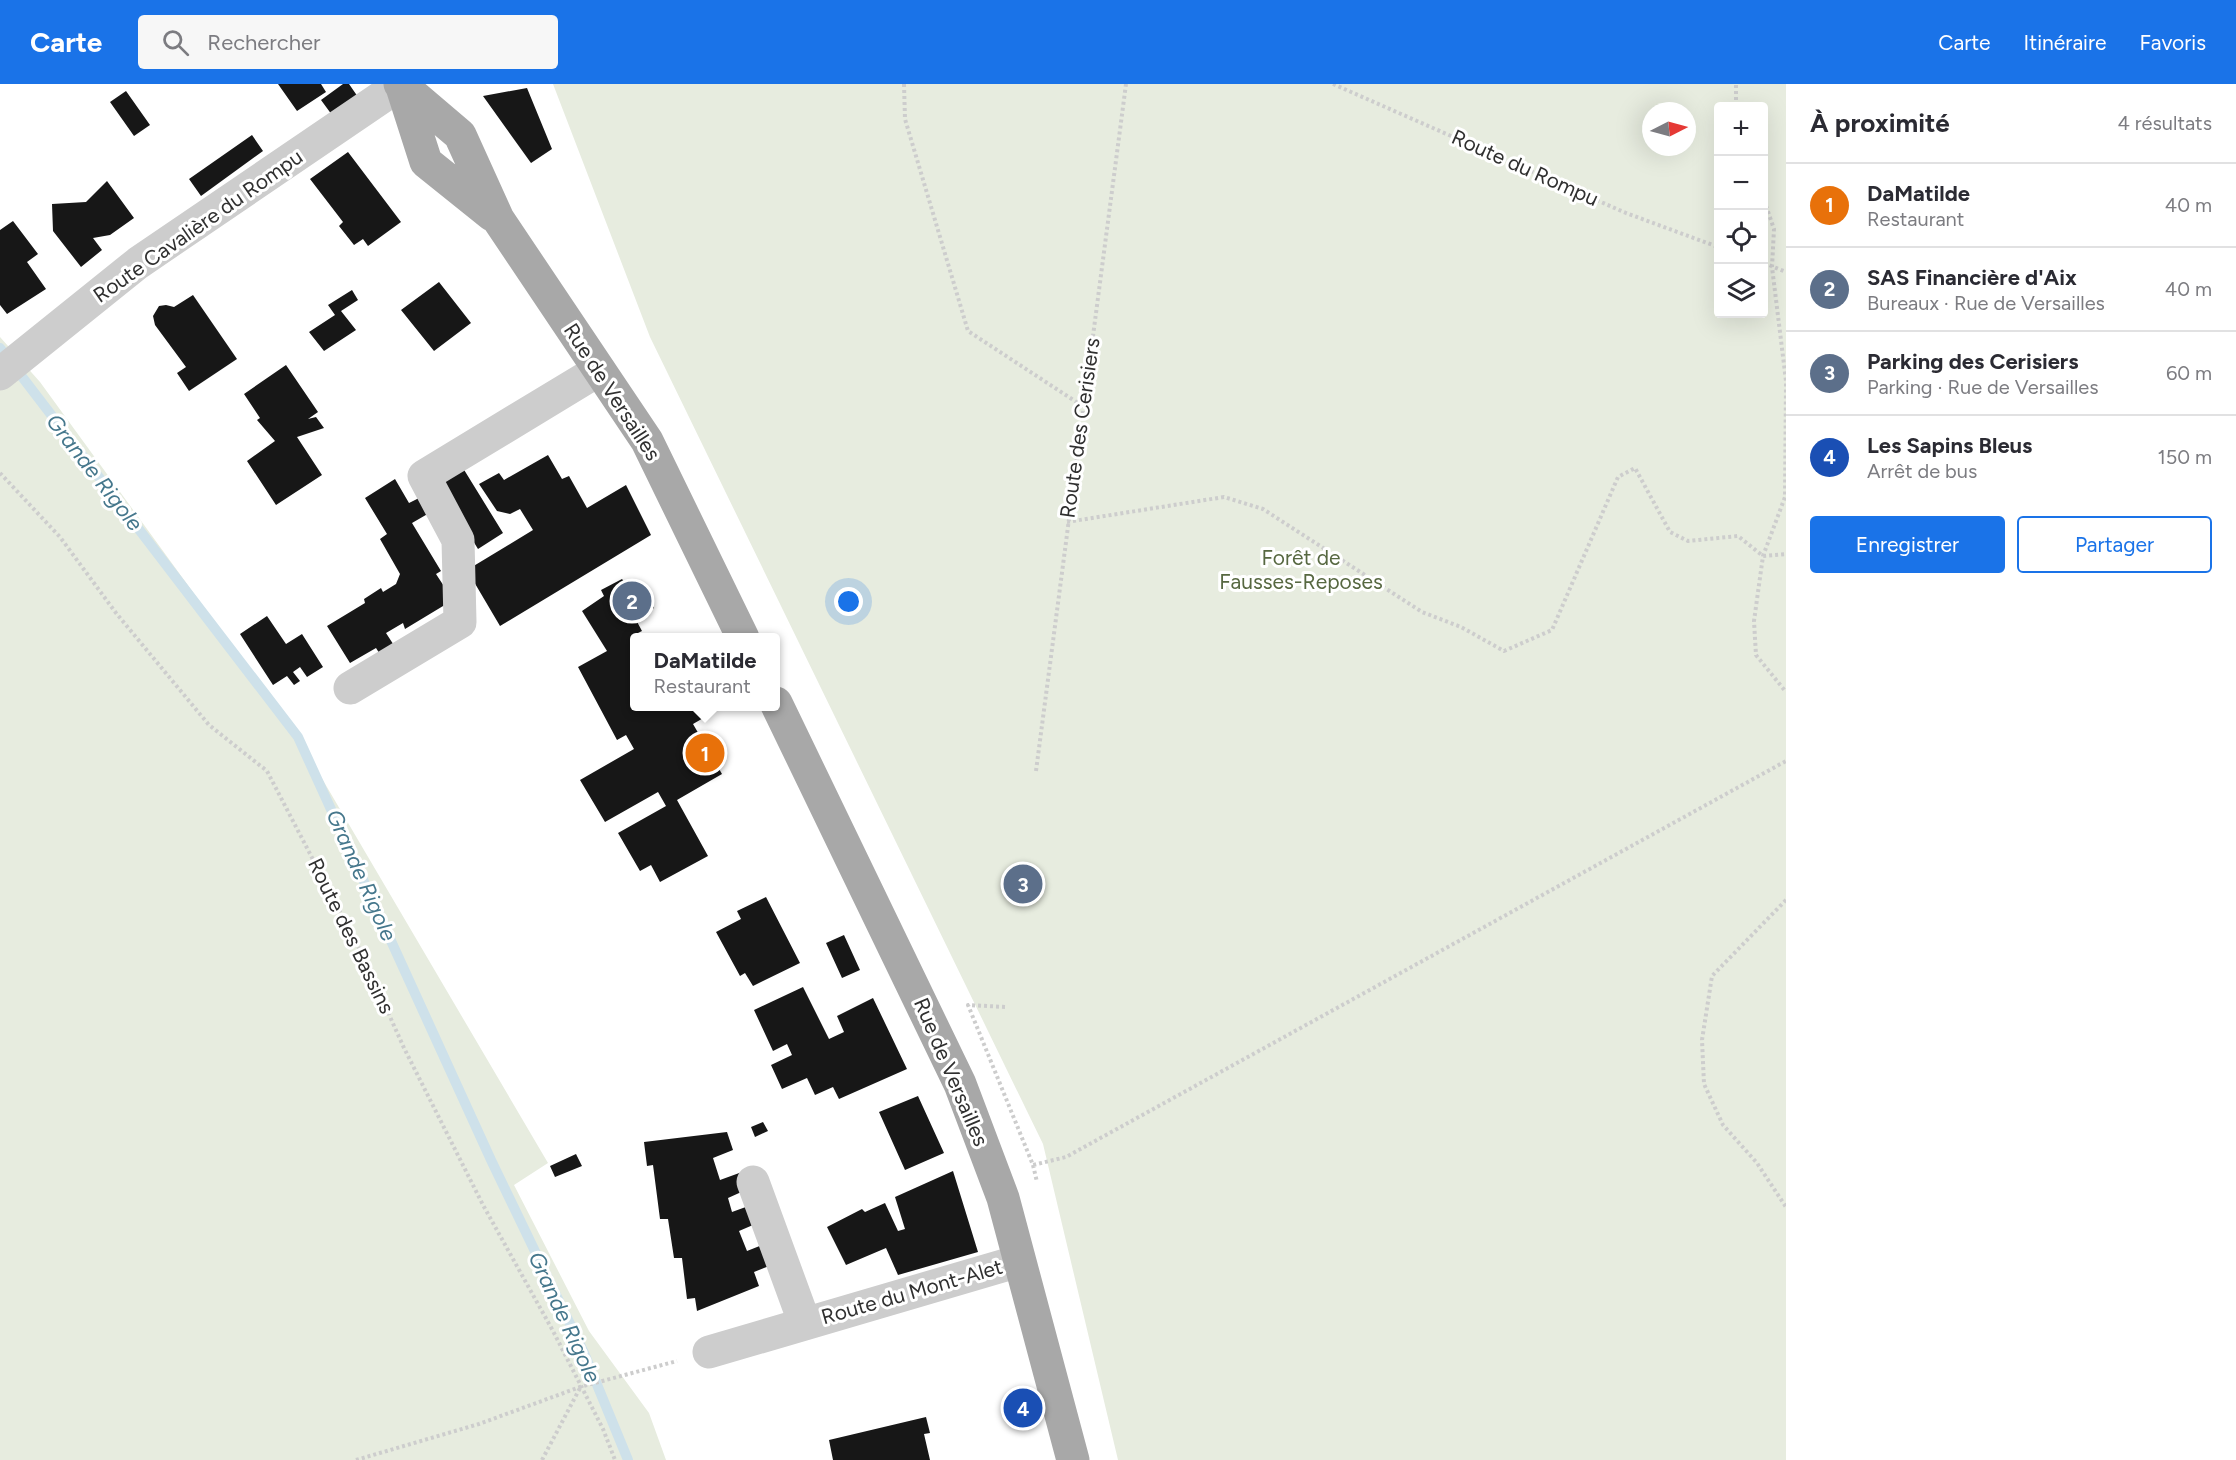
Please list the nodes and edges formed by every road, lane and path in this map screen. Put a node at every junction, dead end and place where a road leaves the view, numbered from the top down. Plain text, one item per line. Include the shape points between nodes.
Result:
1 (400, 84) edge
2 (904, 84) edge
3 (1126, 84) edge
4 (1333, 84) edge
5 (1736, 84) edge
6 (1736, 102) edge
7 (1767, 210) edge
8 (1714, 245) edge
9 (1766, 264) edge
10 (1773, 267) junction
11 (1786, 272) edge
12 (599, 370) junction
13 (0, 374) edge
14 (1084, 407) junction
15 (0, 472) edge
16 (1067, 522) junction
17 (1786, 554) edge
18 (1763, 556) junction
19 (741, 633) edge
20 (350, 688) dead end
21 (1786, 692) edge
22 (779, 711) edge
23 (1786, 760) edge
24 (1036, 771) dead end
25 (1786, 900) edge
26 (1005, 1008) dead end
27 (753, 1182) dead end
28 (1786, 1207) edge
29 (1019, 1261) junction
30 (805, 1324) junction
31 (710, 1352) joint
32 (580, 1387) junction
33 (357, 1460) edge
34 (542, 1460) edge
35 (615, 1460) edge
36 (1073, 1460) edge

1 - 12 main road, Rue de Versailles via 426,162 498,219
1 - 13 street, Route Cavalière du Rompu via 138,263
2 - 14 path via 905,119 968,331
3 - 14 path, Route des Cerisiers
4 - 8 path, Route du Rompu via 1626,213
5 - 6 path
7 - 10 path via 1774,229
9 - 10 path
10 - 11 path
10 - 18 path via 1786,381 1785,497
12 - 19 main road, Rue de Versailles via 647,441
12 - 20 street via 424,476 458,540 460,622
14 - 16 path, Route des Cerisiers
15 - 32 path, Route des Bassins via 60,537 116,613 209,725 267,771 361,952 483,1205
16 - 18 path via 1224,497 1263,509 1422,612 1461,627 1504,651 1552,630 1618,477 1635,468 1670,532 1688,541 1738,536
16 - 24 path, Route des Cerisiers
17 - 18 path
18 - 21 path via 1754,621 1756,655
22 - 29 main road, Rue de Versailles via 960,1084 1002,1198
23 - 26 path via 1066,1157 1033,1165 968,1005
25 - 28 path via 1712,976 1702,1040 1704,1084 1722,1125 1757,1163
27 - 30 street, Route du Mont-Alet
29 - 30 street, Route du Mont-Alet
29 - 36 main road, Rue de Versailles
30 - 31 street, Route du Mont-Alet
31 - 32 path
32 - 33 path via 479,1424
32 - 34 path
32 - 35 path, Route des Bassins

